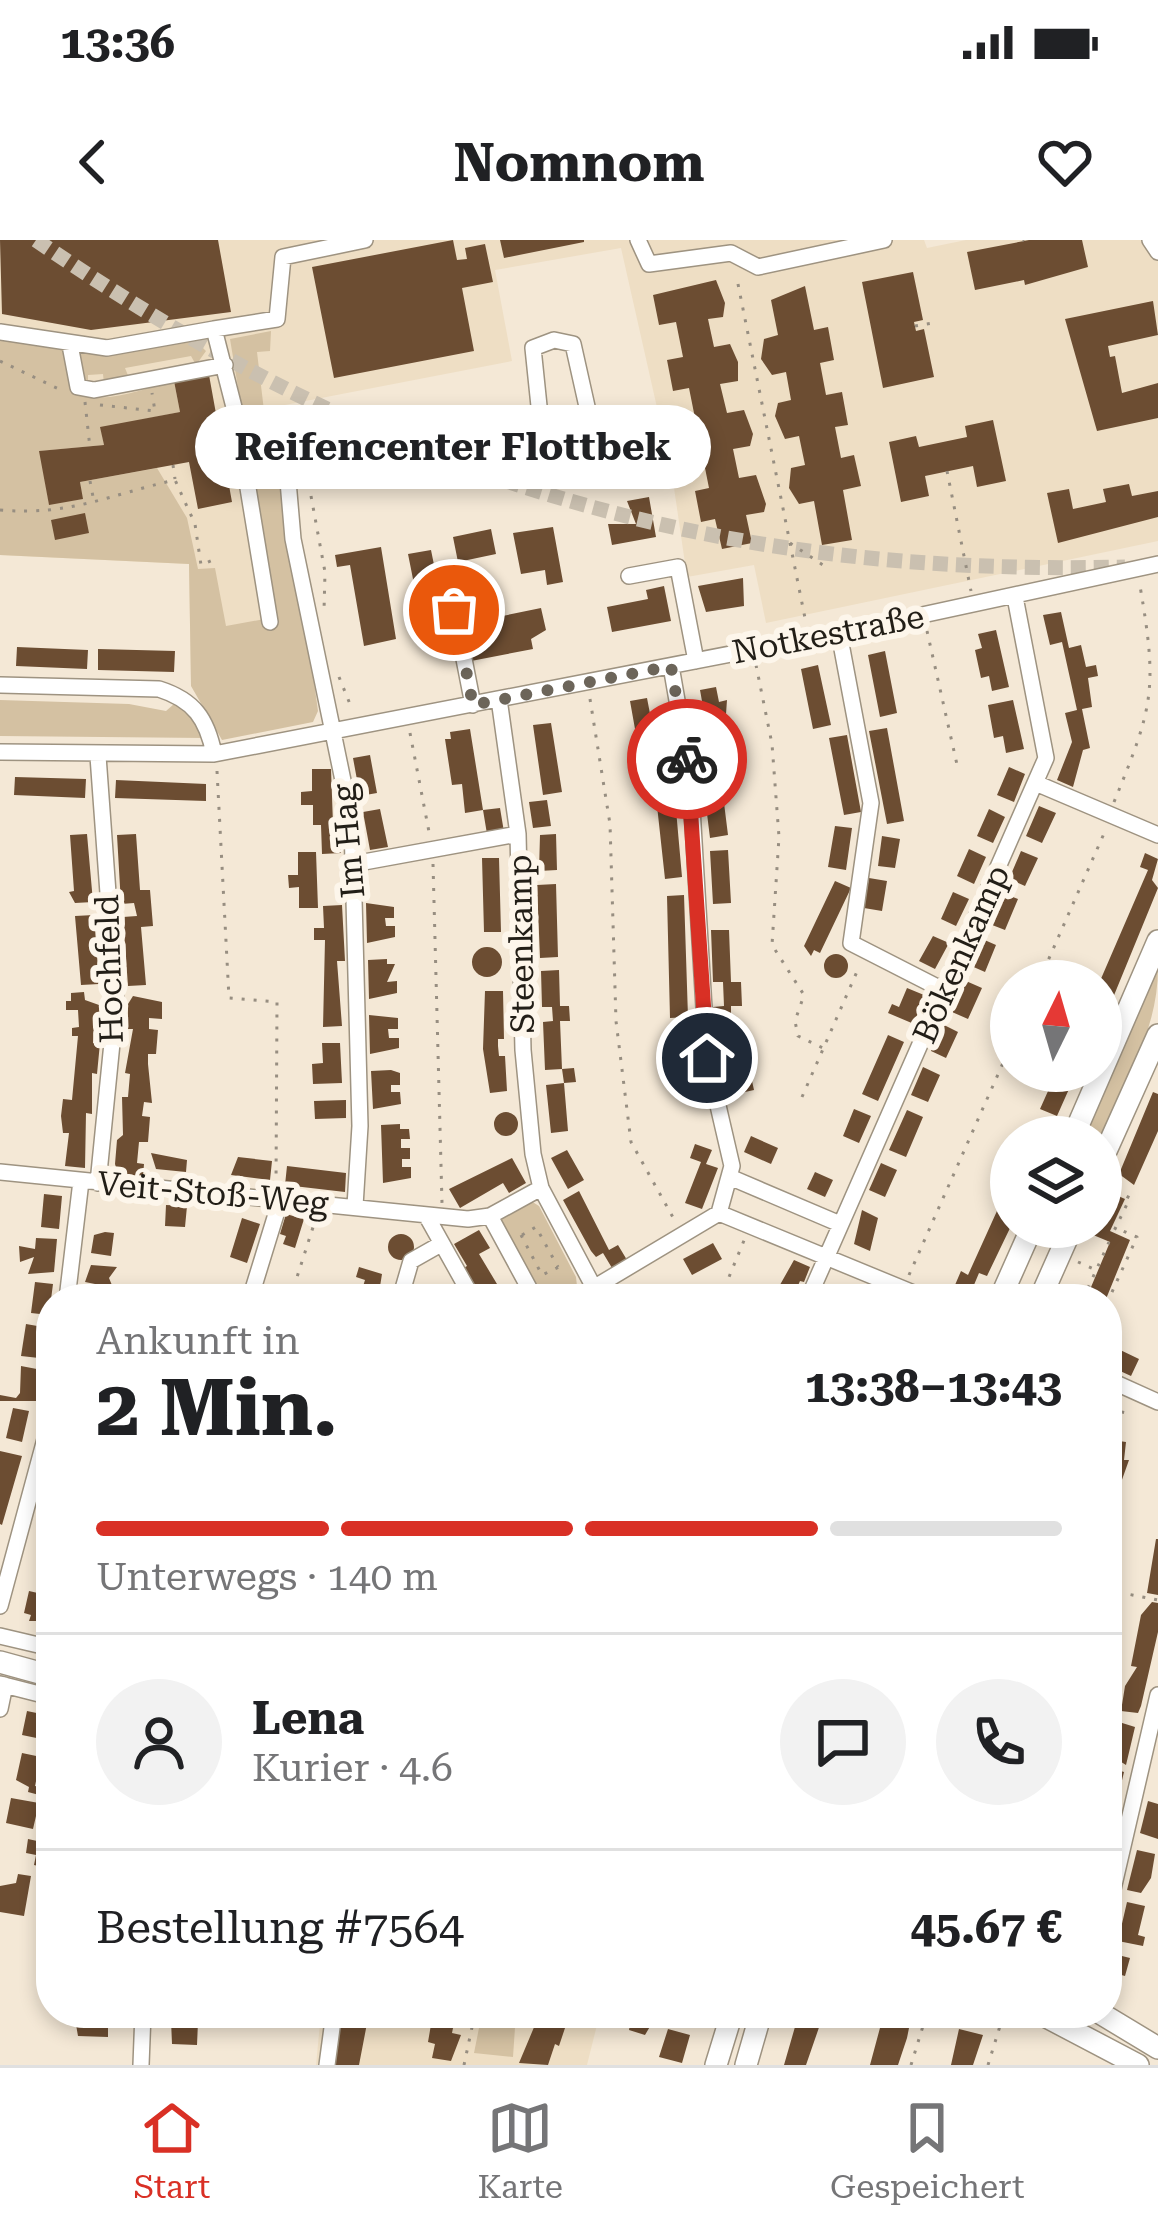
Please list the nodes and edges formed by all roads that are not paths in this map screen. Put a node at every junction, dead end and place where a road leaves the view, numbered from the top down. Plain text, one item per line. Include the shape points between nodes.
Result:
1 (365, 240) edge
2 (638, 240) edge
3 (884, 240) edge
4 (1150, 240) edge
5 (316, 245) edge
6 (1158, 252) edge
7 (214, 329) junction
8 (0, 332) edge
9 (70, 345) junction
10 (225, 364) junction
11 (542, 435) junction
12 (1158, 564) edge
13 (447, 572) dead end
14 (629, 576) dead end
15 (1015, 597) junction
16 (270, 622) dead end
17 (839, 633) junction
18 (696, 661) junction
19 (671, 666) junction
20 (0, 685) edge
21 (499, 699) junction
22 (473, 705) junction
23 (333, 733) junction
24 (0, 752) edge
25 (98, 756) junction
26 (216, 762) junction
27 (1038, 784) junction
28 (518, 834) junction
29 (1158, 835) edge
30 (352, 865) junction
31 (1158, 940) edge
32 (945, 991) junction
33 (1158, 1035) edge
34 (1082, 1116) edge
35 (1122, 1116) edge
36 (0, 1172) edge
37 (733, 1178) junction
38 (90, 1182) junction
39 (541, 1188) junction
40 (278, 1198) junction
41 (355, 1206) junction
42 (719, 1213) junction
43 (434, 1216) junction
44 (490, 1216) junction
45 (840, 1224) junction
46 (441, 1244) junction
47 (1023, 1248) edge
48 (1063, 1248) edge
49 (826, 1256) junction
50 (70, 1284) edge
51 (254, 1284) edge
52 (404, 1284) edge
53 (464, 1284) edge
54 (527, 1284) edge
55 (592, 1284) edge
56 (612, 1284) edge
57 (814, 1284) edge
58 (894, 1284) edge
59 (1007, 1284) edge
60 (1047, 1284) edge
61 (1122, 1386) edge
62 (1158, 1402) edge
63 (36, 1473) edge
64 (0, 1606) edge
65 (0, 1636) edge
66 (36, 1644) edge
67 (0, 1662) edge
68 (36, 1672) edge
69 (3, 1684) edge
70 (36, 1693) edge
71 (1158, 1695) edge
72 (0, 1709) edge
73 (1122, 1850) edge
74 (1122, 2026) edge
75 (143, 2028) edge
76 (332, 2028) edge
77 (727, 2028) edge
78 (757, 2028) edge
79 (1068, 2028) edge
80 (1158, 2048) edge
81 (142, 2065) edge
82 (327, 2065) edge
83 (716, 2065) edge
84 (746, 2065) edge
85 (1138, 2065) edge

1 - 5 street
2 - 3 street via 642,257 658,266 731,253 758,267
4 - 6 street
5 - 7 street via 283,256 277,320
7 - 9 street via 107,348
7 - 10 street
8 - 9 street
9 - 10 street via 78,387 94,390
10 - 16 street
11 - 11 street via 590,420 574,344 533,348
11 - 23 street, Im Hag via 288,481
12 - 15 street, Notkestraße
13 - 22 street
14 - 18 street via 678,567
15 - 17 street, Notkestraße
15 - 27 street, Bökenkamp via 1045,734
17 - 18 street, Notkestraße
17 - 32 street via 870,789 850,935 855,950
18 - 19 street, Notkestraße
19 - 21 street, Notkestraße
19 - 37 street via 690,776 707,1058
20 - 26 street via 159,688 202,716
21 - 22 street, Notkestraße
21 - 28 street, Steenkamp
22 - 23 street, Notkestraße
23 - 26 street, Notkestraße
23 - 30 street, Im Hag
24 - 25 street, Notkestraße
25 - 26 street, Notkestraße
25 - 38 street, Hochfeld via 116,1004
27 - 29 street
27 - 32 street, Bökenkamp
28 - 30 street
28 - 39 street, Steenkamp via 523,1050
30 - 41 street, Im Hag
31 - 34 main road
32 - 45 street, Bökenkamp
33 - 35 main road
36 - 38 street, Veit-Stoß-Weg
37 - 42 street
37 - 45 street
38 - 40 street, Veit-Stoß-Weg
38 - 50 street, Hochfeld
39 - 44 street
39 - 55 street, Steenkamp
40 - 41 street, Veit-Stoß-Weg
40 - 51 street
41 - 43 street, Veit-Stoß-Weg
42 - 49 street
42 - 56 street
43 - 44 street
43 - 46 street
44 - 54 street
45 - 49 street, Bökenkamp
46 - 52 street via 411,1262
46 - 53 street
47 - 59 main road
48 - 60 main road
49 - 57 street, Bökenkamp
49 - 58 street
61 - 62 street
63 - 64 street
65 - 66 street
67 - 68 main road
69 - 70 street
69 - 72 street
71 - 73 street
74 - 80 main road
75 - 81 street
76 - 82 street
77 - 83 main road
78 - 84 main road
79 - 85 main road

